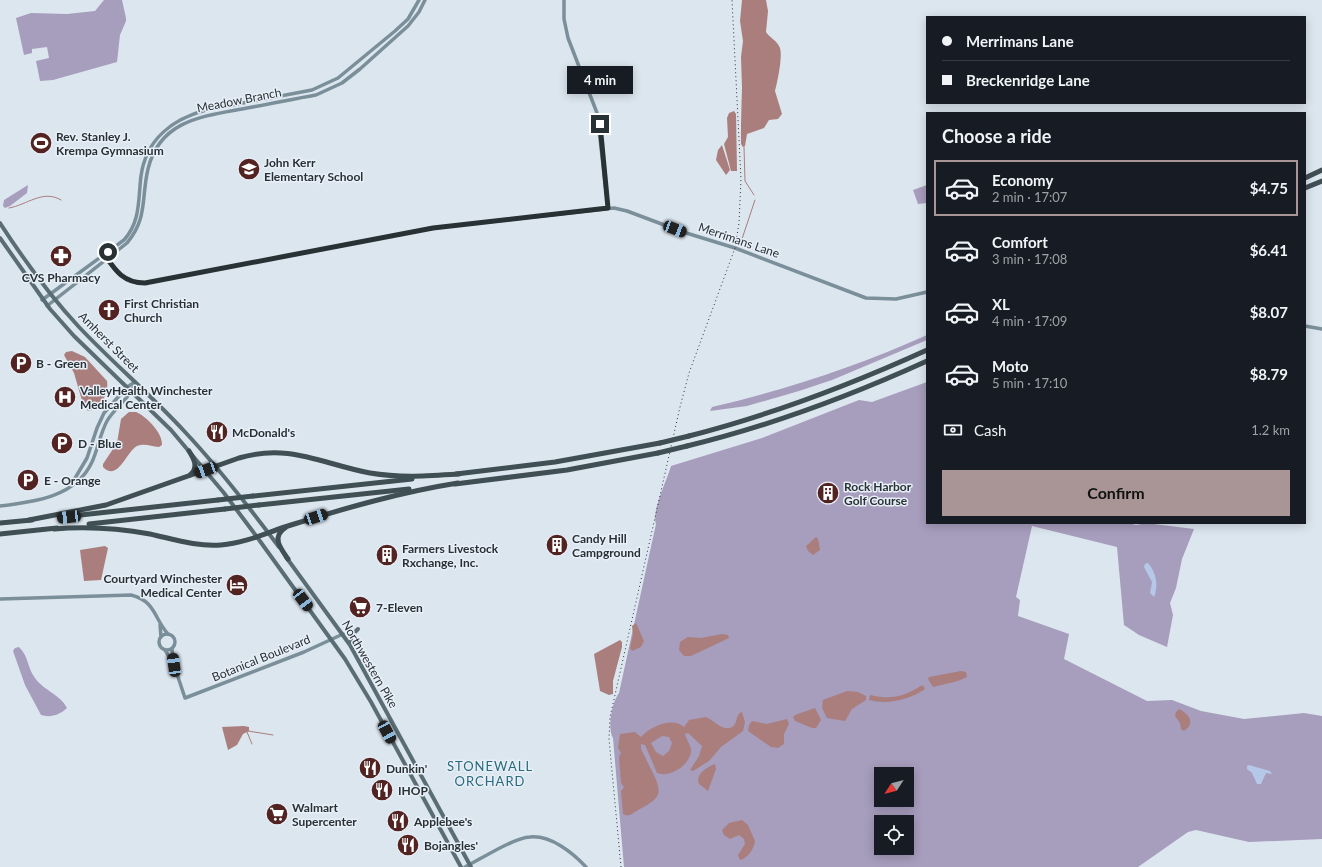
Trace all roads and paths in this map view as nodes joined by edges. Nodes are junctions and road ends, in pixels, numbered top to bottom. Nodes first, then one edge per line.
1 (419, 0) edge
2 (425, 0) edge
3 (564, 0) edge
4 (1322, 170) edge
5 (1306, 178) edge
6 (1322, 180) edge
7 (1306, 188) edge
8 (608, 208) junction
9 (0, 223) edge
10 (0, 238) edge
11 (5, 245) junction
12 (18, 251) junction
13 (10, 254) junction
14 (104, 254) junction
15 (107, 259) junction
16 (28, 265) junction
17 (926, 292) edge
18 (50, 294) junction
19 (55, 299) junction
20 (42, 300) junction
21 (48, 306) junction
22 (1306, 326) edge
23 (1322, 328) edge
24 (926, 350) edge
25 (926, 361) edge
26 (135, 382) junction
27 (127, 387) junction
28 (132, 391) junction
29 (189, 451) junction
30 (216, 466) junction
31 (206, 470) junction
32 (459, 474) junction
33 (188, 476) junction
34 (458, 484) junction
35 (71, 485) junction
36 (0, 506) edge
37 (29, 520) junction
38 (0, 523) edge
39 (289, 525) junction
40 (54, 528) junction
41 (268, 532) junction
42 (0, 534) edge
43 (257, 537) junction
44 (288, 559) junction
45 (0, 598) edge
46 (159, 620) junction
47 (358, 629) dead end
48 (168, 634) junction
49 (343, 634) junction
50 (161, 637) junction
51 (332, 640) junction
52 (351, 648) junction
53 (172, 649) junction
54 (165, 650) junction
55 (174, 665) junction
56 (392, 740) junction
57 (404, 745) junction
58 (471, 866) edge
59 (461, 867) edge
60 (465, 867) edge
61 (586, 867) edge

1 - 14 main road, Meadow Branch
2 - 15 main road, Meadow Branch
3 - 8 main road
4 - 5 highway
6 - 7 highway
8 - 15 main road, Merrimans Lane
8 - 17 main road, Merrimans Lane
9 - 12 main road, Amherst Street
10 - 11 main road, Amherst Street
11 - 12 main road
11 - 13 main road, Amherst Street
12 - 16 main road, Amherst Street
13 - 16 main road
13 - 20 main road, Amherst Street
14 - 15 main road, Merrimans Lane
14 - 18 main road, Meadow Branch
15 - 19 main road, Meadow Branch
16 - 18 main road, Amherst Street
18 - 19 main road, Amherst Street
18 - 20 main road, Meadow Branch
19 - 21 main road, Meadow Branch
19 - 26 main road, Amherst Street
20 - 21 main road, Amherst Street
21 - 27 main road, Amherst Street
22 - 23 main road
24 - 32 highway, bridge
25 - 34 highway, bridge
26 - 27 main road
26 - 28 main road
26 - 30 main road, Amherst Street
27 - 28 main road, Amherst Street
27 - 35 main road
28 - 29 main road, Amherst Street
28 - 35 main road
29 - 31 main road, Amherst Street
29 - 33 highway
30 - 31 highway
30 - 32 highway
30 - 41 main road, Northwestern Pike
31 - 33 highway
31 - 43 main road, Northwestern Pike
32 - 37 highway, bridge
33 - 37 highway
34 - 39 highway
34 - 40 highway, bridge
35 - 36 main road
37 - 38 highway
39 - 41 highway
39 - 44 highway
40 - 42 highway
40 - 43 highway
41 - 43 highway
41 - 44 main road, Northwestern Pike
43 - 51 main road, Northwestern Pike
44 - 49 main road, Northwestern Pike
45 - 46 main road
46 - 48 main road
46 - 50 main road
47 - 52 main road
48 - 50 main road
48 - 53 main road
49 - 51 main road, Botanical Boulevard
49 - 52 main road, Northwestern Pike
50 - 54 main road
51 - 55 main road, Botanical Boulevard
51 - 56 main road, Northwestern Pike
52 - 57 main road, Northwestern Pike
53 - 54 main road
53 - 55 main road
54 - 55 main road
56 - 57 main road
56 - 59 main road, Northwestern Pike
57 - 58 main road, Northwestern Pike
58 - 60 main road
58 - 61 main road

